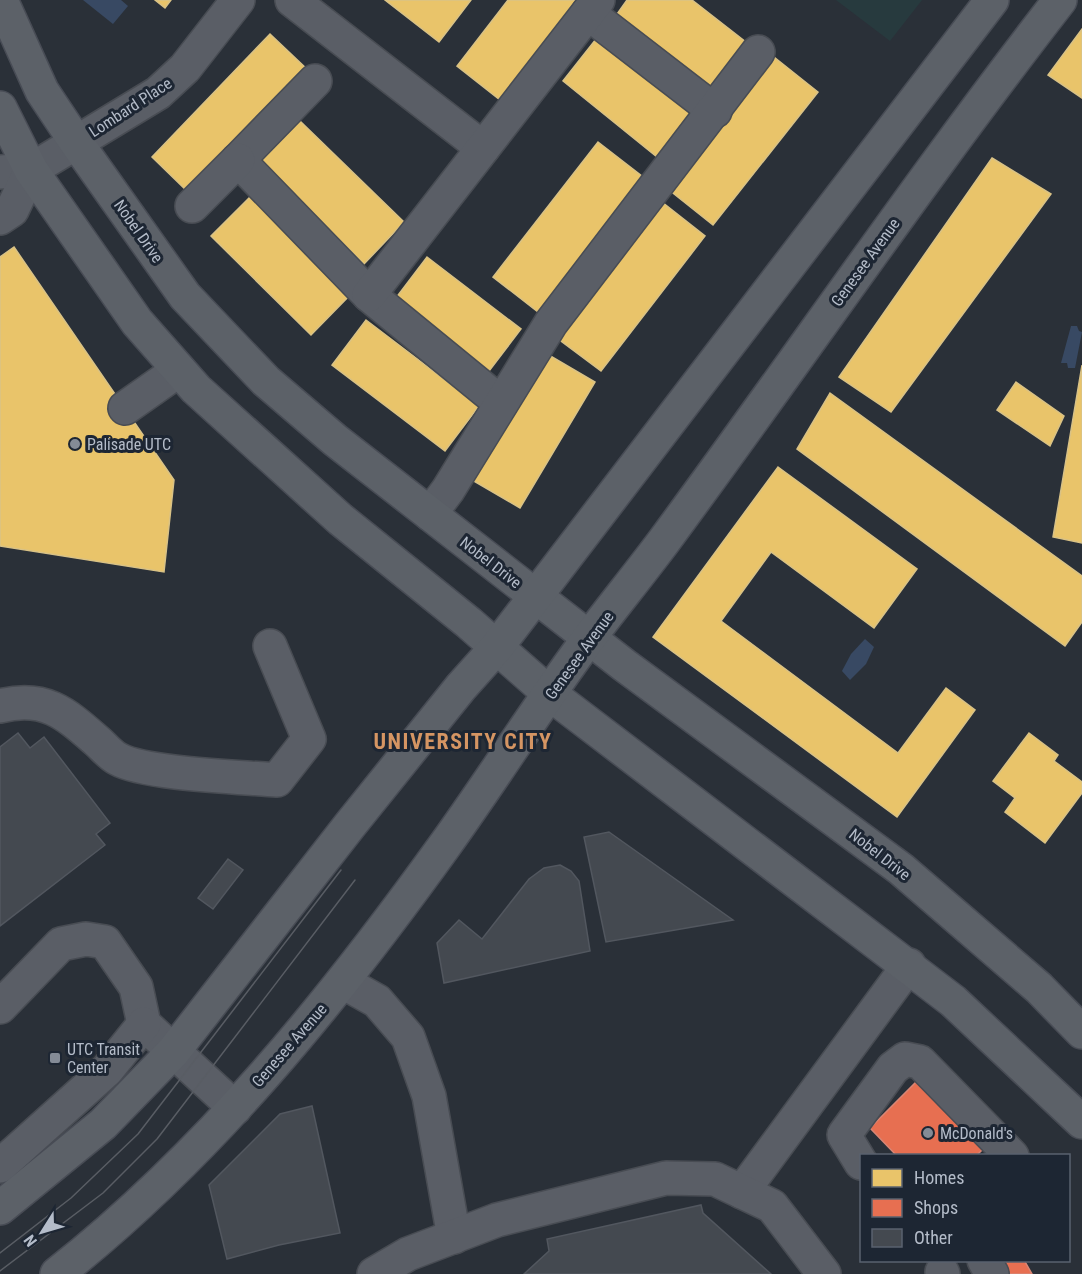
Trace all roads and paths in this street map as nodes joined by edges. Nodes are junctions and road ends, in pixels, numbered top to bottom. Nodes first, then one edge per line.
1 (1, 0) edge
2 (238, 0) edge
3 (291, 0) edge
4 (992, 0) edge
5 (1060, 0) edge
6 (593, 7) edge
7 (758, 52) dead end
8 (315, 81) dead end
9 (0, 108) edge
10 (715, 111) junction
11 (76, 142) junction
12 (483, 148) junction
13 (238, 160) junction
14 (15, 171) edge
15 (192, 206) dead end
16 (0, 218) edge
17 (369, 295) junction
18 (179, 370) junction
19 (501, 403) junction
20 (125, 408) dead end
21 (430, 514) junction
22 (536, 596) junction
23 (589, 638) junction
24 (270, 646) dead end
25 (496, 648) junction
26 (550, 694) junction
27 (0, 706) edge
28 (909, 965) junction
29 (343, 982) junction
30 (0, 1007) edge
31 (144, 1024) junction
32 (1082, 1032) edge
33 (173, 1052) junction
34 (235, 1108) junction
35 (1082, 1122) edge
36 (1011, 1154) edge
37 (860, 1161) edge
38 (0, 1166) edge
39 (742, 1192) junction
40 (0, 1208) edge
41 (454, 1237) junction
42 (57, 1274) edge
43 (374, 1274) edge
44 (824, 1274) edge

1 - 11 main road, Nobel Drive
2 - 11 street, Lombard Place
3 - 12 street
4 - 22 main road
5 - 23 main road, Genesee Avenue
6 - 10 street
6 - 12 street
7 - 10 street
8 - 13 street
9 - 14 main road
10 - 19 street
11 - 14 street, Lombard Place
11 - 21 main road, Nobel Drive
12 - 17 street
13 - 15 street
13 - 17 street
14 - 16 street
14 - 18 main road
17 - 19 street
18 - 20 street
18 - 25 main road
19 - 21 street
21 - 22 main road, Nobel Drive
22 - 23 main road, Nobel Drive
22 - 25 main road
23 - 26 main road, Genesee Avenue
23 - 32 main road, Nobel Drive
24 - 27 street
25 - 26 main road
25 - 33 main road
26 - 28 main road
26 - 29 main road, Genesee Avenue
28 - 35 main road
28 - 39 street
29 - 34 main road, Genesee Avenue
29 - 41 street
30 - 31 street
31 - 33 street
31 - 38 street
33 - 34 street
33 - 40 main road
34 - 42 main road, Genesee Avenue
36 - 37 street
39 - 41 street
39 - 44 street
41 - 43 street

